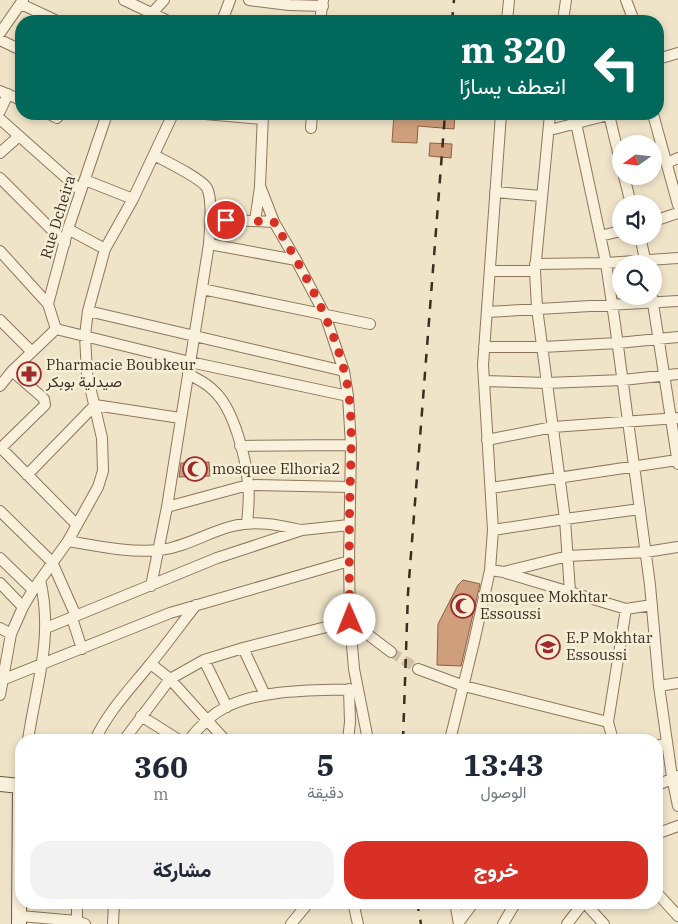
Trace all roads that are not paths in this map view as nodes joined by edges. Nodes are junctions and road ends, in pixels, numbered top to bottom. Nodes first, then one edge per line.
1 (124, 0) edge
2 (164, 0) edge
3 (230, 0) edge
4 (249, 0) edge
5 (509, 0) edge
6 (566, 0) edge
7 (626, 0) edge
8 (22, 2) edge
9 (323, 3) edge
10 (46, 15) edge
11 (144, 15) edge
12 (151, 15) edge
13 (224, 15) edge
14 (508, 15) edge
15 (565, 15) edge
16 (632, 15) edge
17 (0, 33) edge
18 (0, 40) edge
19 (15, 47) edge
20 (678, 53) edge
21 (664, 57) edge
22 (4, 92) edge
23 (0, 111) edge
24 (0, 119) edge
25 (105, 120) edge
26 (170, 120) edge
27 (263, 120) edge
28 (311, 120) edge
29 (500, 120) edge
30 (550, 120) edge
31 (587, 120) edge
32 (611, 120) edge
33 (656, 120) edge
34 (576, 123) junction
35 (310, 128) dead end
36 (550, 130) junction
37 (615, 135) edge
38 (18, 136) junction
39 (0, 153) edge
40 (154, 155) junction
41 (678, 158) edge
42 (667, 163) junction
43 (0, 178) edge
44 (85, 180) junction
45 (260, 186) junction
46 (80, 191) junction
47 (494, 192) junction
48 (542, 196) junction
49 (133, 198) junction
50 (678, 205) edge
51 (678, 213) edge
52 (662, 218) edge
53 (211, 219) junction
54 (255, 221) junction
55 (274, 222) junction
56 (68, 229) junction
57 (612, 233) edge
58 (600, 236) junction
59 (65, 243) junction
60 (209, 244) junction
61 (105, 249) junction
62 (0, 251) edge
63 (678, 258) edge
64 (296, 260) junction
65 (662, 260) edge
66 (606, 263) junction
67 (612, 263) edge
68 (535, 268) junction
69 (490, 271) junction
70 (202, 289) junction
71 (662, 300) edge
72 (678, 301) edge
73 (48, 304) junction
74 (612, 304) joint
75 (612, 305) edge
76 (654, 305) edge
77 (537, 308) junction
78 (88, 311) junction
79 (487, 312) junction
80 (325, 315) junction
81 (0, 320) edge
82 (370, 324) dead end
83 (56, 329) junction
84 (85, 335) junction
85 (194, 336) junction
86 (678, 337) edge
87 (660, 338) junction
88 (618, 343) junction
89 (484, 347) junction
90 (543, 347) junction
91 (32, 352) junction
92 (190, 362) junction
93 (12, 371) junction
94 (344, 371) junction
95 (188, 374) junction
96 (678, 374) edge
97 (664, 375) junction
98 (623, 380) junction
99 (484, 381) junction
100 (547, 383) junction
101 (0, 386) edge
102 (348, 396) junction
103 (95, 405) junction
104 (180, 418) junction
105 (674, 418) edge
106 (628, 422) junction
107 (553, 427) junction
108 (487, 440) junction
109 (351, 445) junction
110 (240, 446) junction
111 (1, 447) edge
112 (678, 460) edge
113 (678, 464) edge
114 (635, 465) junction
115 (27, 475) junction
116 (559, 477) junction
117 (248, 485) junction
118 (350, 487) junction
119 (491, 488) junction
120 (167, 507) junction
121 (640, 509) junction
122 (0, 511) edge
123 (565, 518) junction
124 (247, 523) junction
125 (77, 525) junction
126 (349, 525) junction
127 (302, 530) junction
128 (493, 530) junction
129 (68, 541) junction
130 (678, 547) edge
131 (160, 550) junction
132 (646, 552) junction
133 (568, 556) junction
134 (0, 558) edge
135 (52, 562) junction
136 (349, 562) junction
137 (490, 570) junction
138 (504, 572) junction
139 (40, 580) junction
140 (0, 583) edge
141 (152, 586) junction
142 (33, 590) junction
143 (570, 592) junction
144 (196, 605) junction
145 (652, 605) junction
146 (23, 607) junction
147 (626, 609) junction
148 (74, 617) junction
149 (350, 620) junction
150 (0, 628) edge
151 (46, 628) junction
152 (11, 634) junction
153 (244, 648) junction
154 (82, 649) junction
155 (391, 652) tunnel mouth
156 (204, 660) junction
157 (43, 662) junction
158 (151, 664) junction
159 (418, 669) tunnel mouth
160 (170, 679) junction
161 (1, 680) edge
162 (678, 683) edge
163 (464, 686) junction
164 (659, 686) junction
165 (353, 689) junction
166 (0, 695) edge
167 (265, 695) junction
168 (226, 707) junction
169 (141, 716) junction
170 (206, 720) junction
171 (608, 722) junction
172 (29, 734) edge
173 (98, 734) edge
174 (128, 734) edge
175 (170, 734) edge
176 (193, 734) edge
177 (219, 734) edge
178 (349, 734) edge
179 (366, 734) edge
180 (452, 734) edge
181 (612, 734) edge
182 (667, 743) junction
183 (663, 744) edge
184 (675, 777) edge
185 (663, 783) edge
186 (0, 784) edge
187 (15, 784) edge
188 (678, 806) edge
189 (678, 826) edge
190 (663, 831) edge
191 (663, 900) edge
192 (78, 909) edge
193 (114, 909) edge
194 (303, 909) edge
195 (354, 909) edge
196 (456, 909) edge
197 (469, 909) edge
198 (512, 909) edge
199 (579, 909) edge
200 (590, 909) edge
201 (678, 916) edge
202 (20, 920) edge
203 (80, 923) edge
204 (356, 923) edge
205 (459, 923) edge
206 (113, 924) edge
207 (290, 924) edge
208 (503, 924) edge
209 (568, 924) edge
210 (604, 924) edge

1 - 11 street
2 - 12 street
3 - 13 street
4 - 9 street
5 - 14 street
6 - 15 street
7 - 16 street
8 - 10 street
8 - 17 street
18 - 19 street
20 - 21 street
22 - 23 street
24 - 38 street
25 - 44 street, Rue Dcheira
26 - 40 street
27 - 45 street
28 - 35 street
29 - 47 street
30 - 36 street
31 - 34 street
32 - 37 street
33 - 42 street
34 - 36 street
34 - 58 street
36 - 48 street
38 - 39 street
38 - 46 street
40 - 49 street
40 - 53 street
41 - 42 street
42 - 50 street
43 - 59 street
44 - 46 street, Rue Dcheira
44 - 49 street
45 - 54 street
45 - 55 street
46 - 56 street, Rue Dcheira
47 - 48 street
47 - 69 street
48 - 68 street
49 - 61 street
51 - 52 street
53 - 54 street
53 - 60 street
54 - 55 street
55 - 64 street
56 - 59 street, Rue Dcheira
56 - 61 street
57 - 58 street
58 - 66 street
59 - 73 street, Rue Dcheira
60 - 64 street
60 - 70 street
61 - 78 street
62 - 73 street
63 - 65 street
64 - 80 street
66 - 67 street
66 - 68 street
66 - 74 street
68 - 69 street
68 - 77 street
69 - 79 street
70 - 80 street
70 - 85 street
71 - 72 street
73 - 83 street
74 - 77 street
75 - 88 street
76 - 87 street
77 - 79 street
77 - 90 street
78 - 84 street
78 - 85 street
79 - 89 street
80 - 82 street
80 - 94 street
81 - 91 street
83 - 84 street
83 - 91 street
84 - 92 street
84 - 103 street
85 - 92 street
85 - 94 street
86 - 87 street
87 - 88 street
87 - 97 street
88 - 90 street
88 - 98 street
89 - 90 street
89 - 99 street
90 - 100 street
91 - 93 street
92 - 95 street
92 - 102 street
93 - 101 street
93 - 111 street
94 - 102 street
95 - 104 street
95 - 110 street
96 - 97 street
97 - 98 street
97 - 105 street
98 - 100 street
98 - 106 street
99 - 100 street
99 - 108 street
100 - 107 street
102 - 109 street
103 - 104 street
103 - 115 street
103 - 125 street
104 - 120 street
105 - 106 street
105 - 112 street
106 - 107 street
106 - 114 street
107 - 108 street
107 - 116 street
108 - 119 street
109 - 110 street
109 - 118 street
110 - 117 street
111 - 115 street
112 - 113 street
112 - 114 street
114 - 116 street
114 - 121 street
115 - 125 street
116 - 119 street
116 - 123 street
117 - 118 street
117 - 120 street
117 - 124 street
118 - 126 street
119 - 128 street
120 - 131 street
121 - 123 street
121 - 132 street
122 - 135 street
123 - 128 street
123 - 133 street
124 - 127 street
124 - 131 street
125 - 129 street
126 - 127 street
126 - 136 street
127 - 141 street
128 - 137 street
129 - 131 street
129 - 135 street
130 - 132 street
131 - 141 street
132 - 133 street
132 - 145 street
133 - 138 street
133 - 143 street
134 - 142 street
135 - 139 street
135 - 148 street
136 - 144 street
136 - 149 street
137 - 138 street
137 - 163 street
138 - 143 street
139 - 142 street
139 - 151 street
140 - 146 street
141 - 148 street
142 - 146 street
143 - 147 street
144 - 154 street
144 - 158 street
145 - 147 street
145 - 164 street
146 - 152 street
147 - 171 street
148 - 151 street
148 - 154 street
149 - 153 street
149 - 155 street
149 - 165 street
150 - 152 street
151 - 157 street
152 - 161 street
153 - 156 street
153 - 167 street
154 - 157 street
156 - 160 street
156 - 168 street
157 - 161 street
157 - 172 street
158 - 160 street
158 - 173 street
159 - 163 street
160 - 169 street
160 - 170 street
161 - 166 street
162 - 164 street
163 - 171 street
163 - 180 street
164 - 182 street
165 - 167 street
165 - 178 street
165 - 179 street
167 - 168 street
168 - 170 street
169 - 174 street
169 - 175 street
170 - 176 street
170 - 177 street
171 - 181 street
182 - 183 street
182 - 184 street
184 - 185 street
184 - 188 street
186 - 187 street
189 - 190 street
191 - 201 street
192 - 203 street
193 - 206 street
194 - 207 street
195 - 204 street
196 - 205 street
197 - 205 street
198 - 208 street
199 - 209 street
200 - 210 street
202 - 203 street

